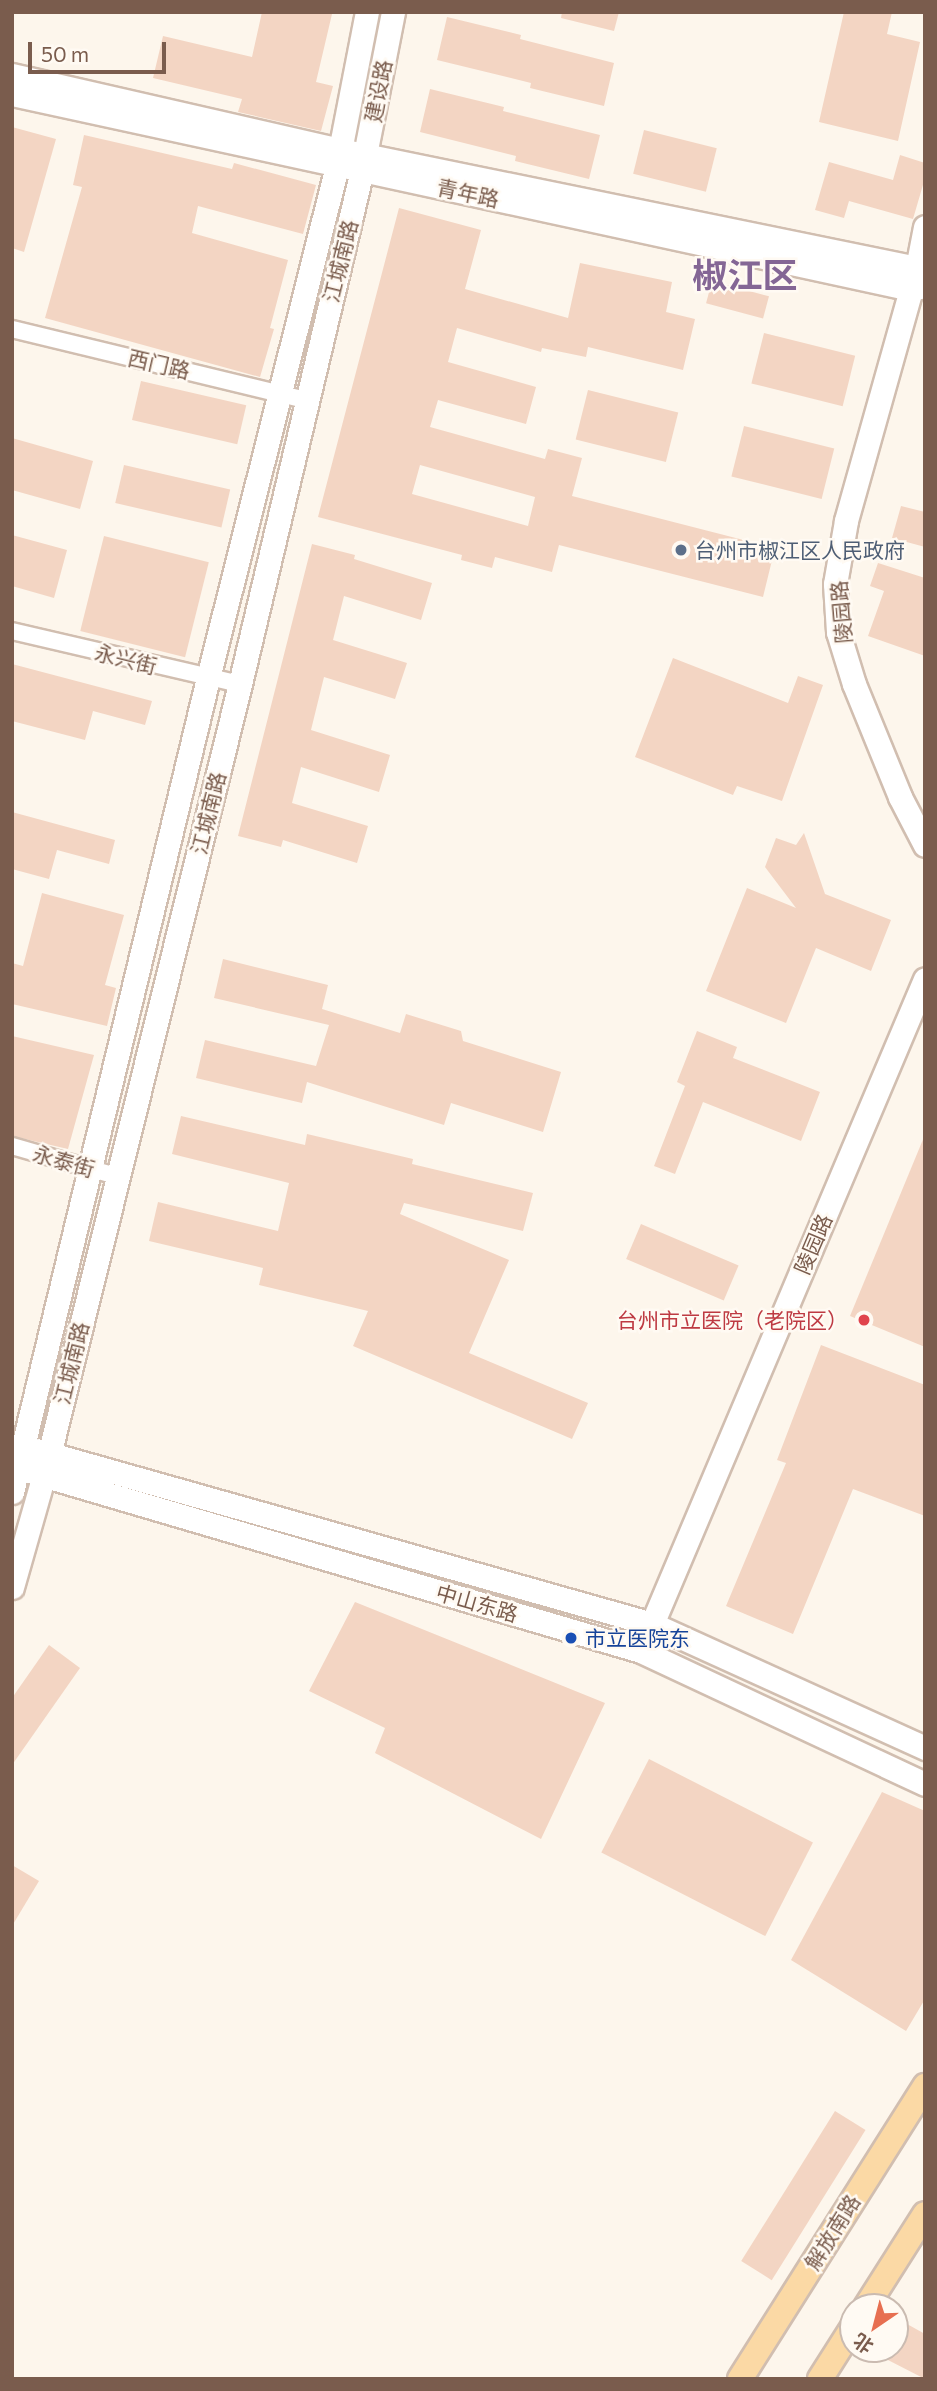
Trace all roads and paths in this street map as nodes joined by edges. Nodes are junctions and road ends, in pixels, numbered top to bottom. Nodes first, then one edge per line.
1 (368, 12) edge
2 (393, 12) edge
3 (12, 75) edge
4 (12, 94) edge
5 (339, 158) junction
6 (364, 162) junction
7 (925, 228) edge
8 (919, 280) edge
9 (12, 329) edge
10 (281, 392) junction
11 (306, 400) junction
12 (12, 631) edge
13 (208, 678) junction
14 (240, 684) junction
15 (925, 845) edge
16 (923, 990) edge
17 (12, 1146) edge
18 (90, 1170) junction
19 (116, 1176) junction
20 (17, 1456) edge
21 (46, 1464) junction
22 (12, 1492) edge
23 (12, 1587) edge
24 (652, 1624) junction
25 (925, 1748) edge
26 (925, 1784) edge
27 (925, 2086) edge
28 (925, 2214) edge
29 (875, 2293) edge
30 (839, 2349) edge
31 (740, 2379) edge
32 (820, 2379) edge

1 - 5 main road, 建设路
2 - 6 main road, 建设路
3 - 5 main road
4 - 5 main road, 青年路
5 - 6 main road, 青年路
5 - 10 main road, 江城南路
6 - 8 main road, 青年路
6 - 11 main road, 江城南路
7 - 8 main road, 陵园路
8 - 15 main road, 陵园路
9 - 10 street, 西门路
10 - 11 street, 西门路
10 - 13 main road, 江城南路
11 - 14 main road, 江城南路
12 - 13 street, 永兴街
13 - 14 street, 永兴街
13 - 18 main road, 江城南路
14 - 19 main road, 江城南路
16 - 24 main road, 陵园路
17 - 18 street, 永泰街
18 - 19 street, 永泰街
18 - 20 main road, 江城南路
19 - 21 main road, 江城南路
20 - 21 main road, 中山东路
20 - 22 main road, 江城南路
21 - 23 main road, 江城南路
21 - 24 main road, 中山东路
21 - 26 main road, 中山东路
24 - 25 main road, 中山东路
27 - 31 main road, 解放南路
28 - 29 main road
30 - 32 main road

